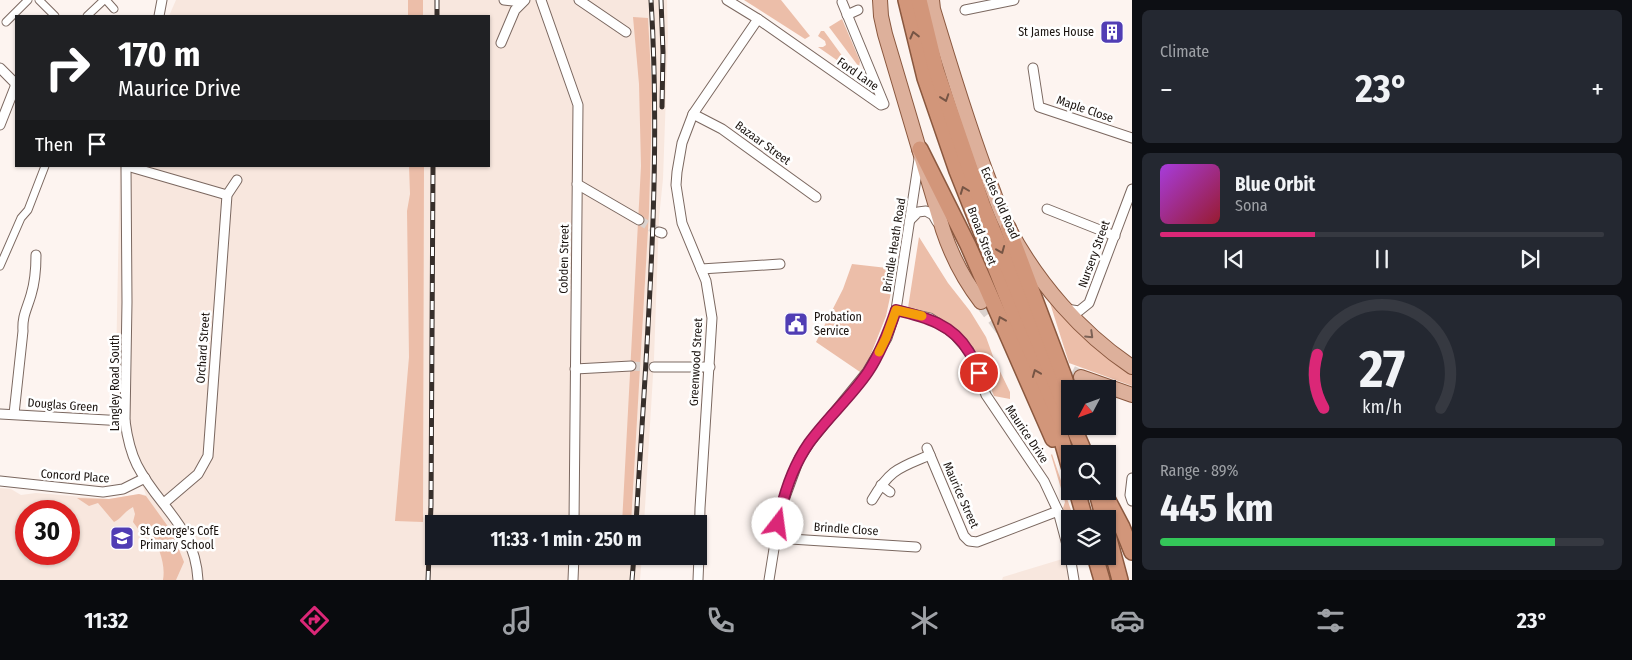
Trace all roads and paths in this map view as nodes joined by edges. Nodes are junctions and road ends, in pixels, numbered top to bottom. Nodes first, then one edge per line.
1 (28, 0) edge
2 (39, 0) edge
3 (105, 0) edge
4 (162, 0) edge
5 (504, 0) edge
6 (541, 0) edge
7 (579, 0) edge
8 (727, 0) edge
9 (880, 0) edge
10 (906, 0) edge
11 (919, 0) edge
12 (932, 0) edge
13 (1014, 0) edge
14 (524, 1) edge
15 (842, 2) dead end
16 (114, 9) dead end
17 (858, 10) dead end
18 (965, 10) dead end
19 (54, 15) edge
20 (88, 15) edge
21 (159, 15) edge
22 (847, 15) junction
23 (758, 19) junction
24 (6, 22) dead end
25 (626, 32) dead end
26 (500, 42) dead end
27 (0, 68) edge
28 (1033, 68) dead end
29 (15, 81) edge
30 (15, 87) edge
31 (693, 114) junction
32 (0, 125) edge
33 (1132, 138) edge
34 (920, 149) junction
35 (45, 167) edge
36 (126, 167) edge
37 (129, 167) edge
38 (237, 180) dead end
39 (577, 184) junction
40 (1132, 188) edge
41 (227, 195) junction
42 (816, 197) dead end
43 (1047, 209) dead end
44 (639, 220) tunnel mouth
45 (910, 220) junction
46 (1008, 228) junction
47 (943, 230) junction
48 (1114, 236) junction
49 (36, 255) dead end
50 (780, 264) dead end
51 (0, 266) edge
52 (701, 269) junction
53 (981, 302) tunnel mouth
54 (1066, 309) junction
55 (896, 310) junction
56 (631, 366) tunnel mouth
57 (654, 366) tunnel mouth
58 (710, 367) junction
59 (1132, 367) edge
60 (575, 368) junction
61 (1082, 377) tunnel mouth
62 (1065, 380) edge
63 (1132, 395) edge
64 (1061, 396) edge
65 (0, 414) edge
66 (14, 414) junction
67 (125, 421) junction
68 (1063, 445) edge
69 (1061, 457) edge
70 (145, 478) junction
71 (1132, 478) edge
72 (0, 481) edge
73 (881, 485) junction
74 (890, 492) dead end
75 (872, 500) dead end
76 (1108, 500) edge
77 (1132, 501) edge
78 (164, 503) junction
79 (1058, 511) junction
80 (574, 515) edge
81 (700, 515) edge
82 (1061, 522) edge
83 (775, 538) junction
84 (916, 547) dead end
85 (1132, 552) edge
86 (574, 565) edge
87 (699, 565) edge
88 (1072, 565) edge
89 (1098, 565) edge
90 (1116, 565) edge
91 (198, 580) edge
92 (573, 580) edge
93 (698, 580) edge
94 (769, 580) edge
95 (1074, 580) edge
96 (1102, 580) edge
97 (1120, 580) edge

1 - 24 street
2 - 19 street
3 - 16 street
3 - 20 street
4 - 21 street
5 - 14 street
6 - 39 street, Cobden Street
7 - 25 street
8 - 23 street, Ford Lane
9 - 34 main road
68 -> 10 highway, Broad Street
11 -> 64 highway, Broad Street
12 - 46 main road, Eccles Old Road
13 - 18 street
14 - 26 street
15 - 22 street, Ford Lane
17 - 22 street
22 - 23 street, Ford Lane
23 - 31 street, Greenwood Street
27 - 29 street
28 - 33 street, Maple Close
30 - 32 street
31 - 42 street, Bazaar Street
31 - 52 street, Greenwood Street
34 - 45 street, Brindle Heath Road
34 - 47 main road
69 -> 34 highway
35 - 51 street
36 - 67 street, Langley Road South
37 - 41 street
38 - 41 street, Orchard Street
39 - 44 street
39 - 60 street, Cobden Street
40 - 48 street, Nursery Street
41 - 78 street, Orchard Street
43 - 48 street
45 - 47 street
45 - 55 street, Brindle Heath Road
46 - 54 main road, Eccles Old Road
46 - 62 highway
47 - 53 main road
48 - 54 street, Nursery Street
49 - 66 street
50 - 52 street
52 - 58 street, Greenwood Street
54 -> 59 main road, Eccles Old Road
55 - 79 street, Maurice Drive
55 - 83 street, Brindle Heath Road
56 - 60 street
57 - 58 street
58 - 81 street, Greenwood Street
60 - 80 street, Cobden Street
61 - 63 main road
65 - 66 street, Douglas Green
66 - 67 street, Douglas Green
67 - 70 street, Langley Road South
70 - 72 street, Concord Place
70 - 78 street, Langley Road South
71 - 77 street
73 - 74 street
73 - 75 street, Maurice Street
73 - 79 street, Maurice Street
76 - 85 highway
78 - 91 street, Langley Road South
79 - 82 street, Maurice Drive
83 - 84 street, Brindle Close
83 - 94 street, Brindle Heath Road
86 - 92 street
87 - 93 street, Greenwood Street
88 - 95 street, Maurice Drive
89 - 96 highway
90 - 97 highway

